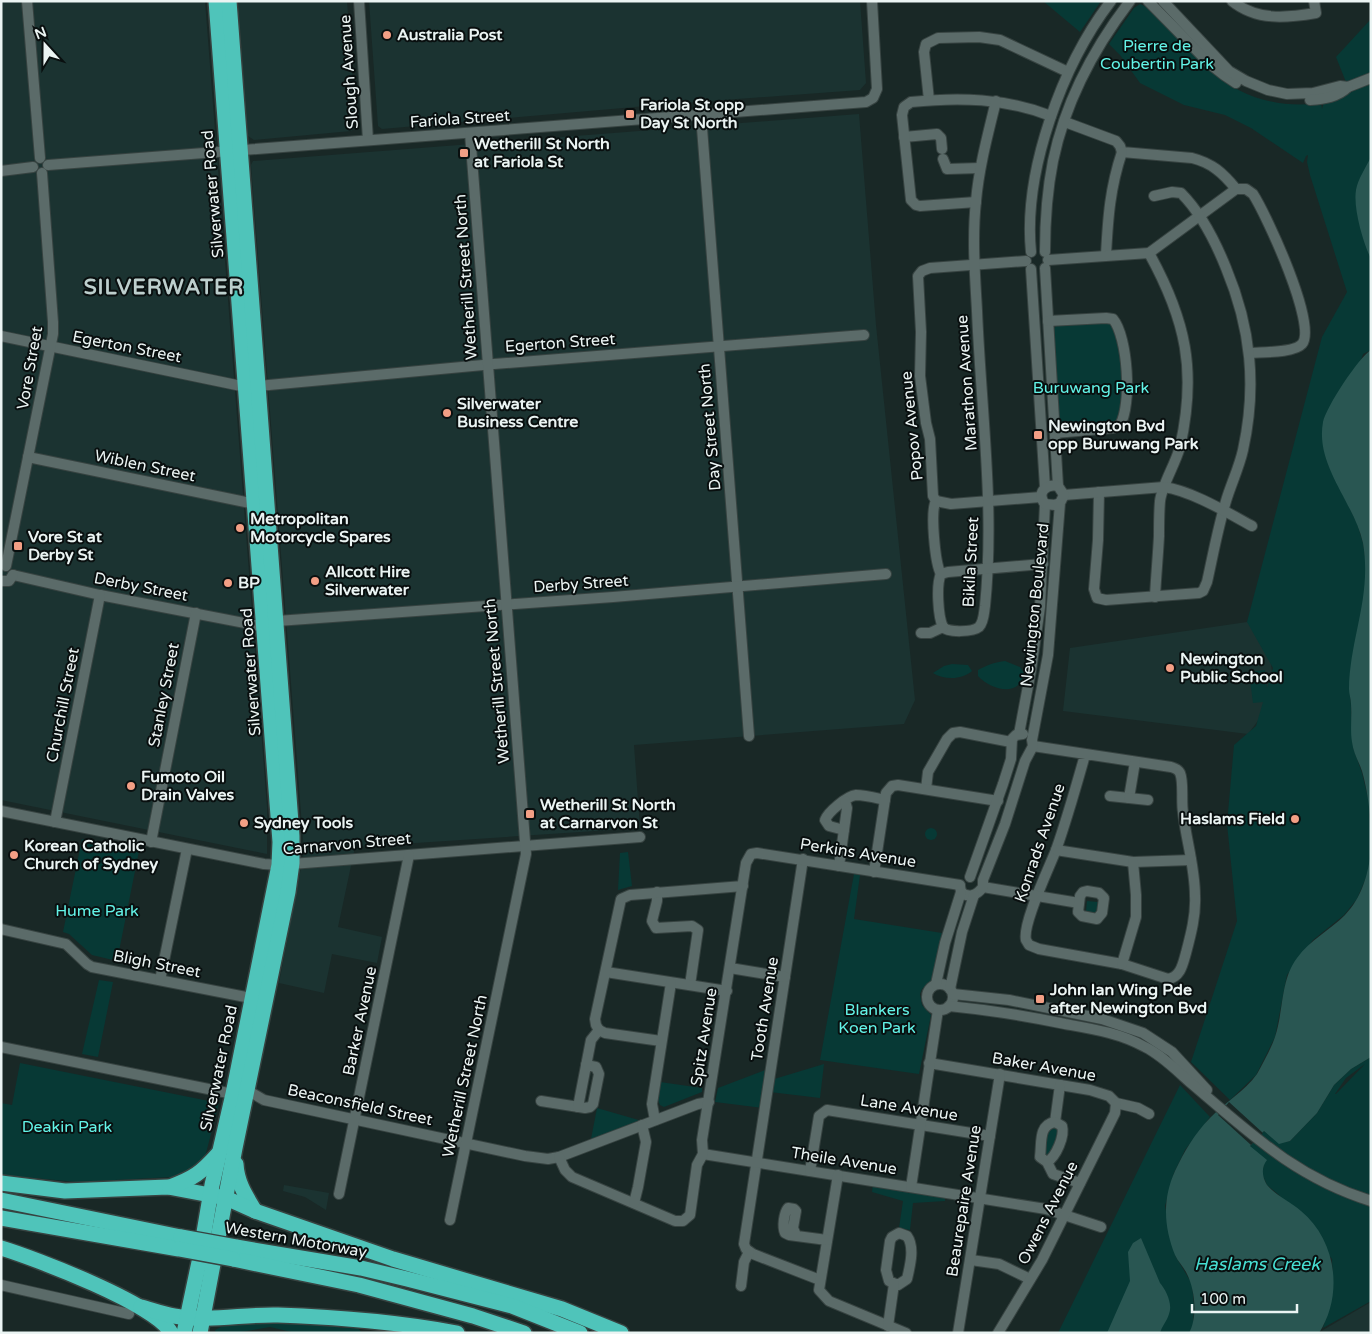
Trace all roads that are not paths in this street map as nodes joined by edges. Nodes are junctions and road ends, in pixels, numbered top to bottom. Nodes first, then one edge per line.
1 (27, 1) edge
2 (216, 1) edge
3 (229, 1) edge
4 (359, 1) edge
5 (872, 1) edge
6 (1111, 1) edge
7 (1130, 1) edge
8 (1148, 1) edge
9 (1163, 1) edge
10 (1232, 1) edge
11 (1314, 1) edge
12 (1068, 72) junction
13 (1371, 78) edge
14 (1348, 87) junction
15 (929, 100) junction
16 (996, 101) junction
17 (701, 115) junction
18 (1051, 116) junction
19 (1065, 122) junction
20 (470, 133) junction
21 (904, 137) junction
22 (368, 140) junction
23 (234, 152) junction
24 (1122, 152) junction
25 (41, 166) junction
26 (980, 168) junction
27 (1, 171) edge
28 (1236, 189) junction
29 (1154, 196) dead end
30 (976, 202) junction
31 (1199, 218) junction
32 (1149, 253) junction
33 (1106, 255) junction
34 (1046, 260) junction
35 (1029, 261) junction
36 (974, 265) junction
37 (1048, 321) junction
38 (864, 335) dead end
39 (1, 336) edge
40 (718, 346) junction
41 (50, 347) junction
42 (1250, 354) junction
43 (487, 364) junction
44 (252, 386) junction
45 (1056, 433) junction
46 (28, 457) junction
47 (1164, 487) junction
48 (1099, 492) junction
49 (1061, 495) junction
50 (1044, 496) junction
51 (936, 500) junction
52 (989, 500) junction
53 (255, 504) junction
54 (1224, 510) junction
55 (1252, 526) dead end
56 (1043, 564) junction
57 (7, 569) edge
58 (988, 569) junction
59 (886, 574) dead end
60 (941, 575) junction
61 (2, 584) edge
62 (738, 587) junction
63 (100, 595) junction
64 (1155, 597) junction
65 (506, 605) junction
66 (196, 613) junction
67 (271, 624) junction
68 (943, 627) junction
69 (921, 633) dead end
70 (1019, 734) junction
71 (749, 736) dead end
72 (1012, 745) junction
73 (1031, 746) junction
74 (1085, 755) junction
75 (1135, 762) junction
76 (926, 789) junction
77 (1110, 796) dead end
78 (1129, 798) junction
79 (885, 800) junction
80 (1148, 800) dead end
81 (845, 801) junction
82 (998, 801) junction
83 (1, 811) edge
84 (56, 822) junction
85 (844, 830) junction
86 (640, 837) dead end
87 (151, 842) junction
88 (525, 846) junction
89 (187, 849) junction
90 (1056, 850) junction
91 (409, 854) junction
92 (751, 854) joint
93 (803, 860) junction
94 (1192, 860) junction
95 (1133, 862) junction
96 (286, 864) junction
97 (839, 866) junction
98 (874, 872) junction
99 (970, 877) junction
100 (983, 884) junction
101 (743, 886) junction
102 (961, 889) junction
103 (657, 892) junction
104 (974, 895) junction
105 (1037, 897) junction
106 (1078, 903) dead end
107 (1, 929) edge
108 (1122, 964) junction
109 (730, 968) junction
110 (606, 972) junction
111 (785, 977) junction
112 (160, 980) junction
113 (671, 983) junction
114 (936, 984) junction
115 (690, 985) junction
116 (727, 991) junction
117 (951, 991) junction
118 (251, 998) junction
119 (950, 1006) junction
120 (938, 1010) junction
121 (599, 1030) junction
122 (661, 1041) junction
123 (1, 1047) edge
124 (929, 1063) junction
125 (586, 1065) junction
126 (1000, 1074) junction
127 (1060, 1085) junction
128 (248, 1087) junction
129 (581, 1091) junction
130 (595, 1093) junction
131 (232, 1094) junction
132 (541, 1101) dead end
133 (709, 1102) junction
134 (1116, 1103) junction
135 (578, 1107) junction
136 (1222, 1108) junction
137 (1149, 1114) dead end
138 (355, 1120) junction
139 (655, 1120) junction
140 (1055, 1122) junction
141 (920, 1124) junction
142 (642, 1125) junction
143 (990, 1136) junction
144 (466, 1143) junction
145 (235, 1148) junction
146 (219, 1153) junction
147 (703, 1154) junction
148 (559, 1157) junction
149 (756, 1162) junction
150 (1047, 1162) junction
151 (810, 1171) junction
152 (838, 1175) junction
153 (1, 1183) edge
154 (1080, 1183) junction
155 (168, 1187) junction
156 (911, 1187) junction
157 (210, 1194) junction
158 (339, 1194) dead end
159 (226, 1198) junction
160 (980, 1198) junction
161 (1, 1200) edge
162 (1371, 1201) edge
163 (634, 1203) junction
164 (255, 1211) junction
165 (1065, 1215) junction
166 (1, 1218) edge
167 (450, 1220) dead end
168 (1102, 1227) dead end
169 (796, 1235) dead end
170 (827, 1240) junction
171 (180, 1243) junction
172 (1, 1248) edge
173 (749, 1252) junction
174 (234, 1253) junction
175 (971, 1260) junction
176 (1030, 1279) junction
177 (820, 1280) junction
178 (894, 1284) junction
179 (1, 1285) edge
180 (741, 1286) dead end
181 (135, 1310) junction
182 (187, 1317) junction
183 (202, 1318) junction
184 (342, 1318) junction
185 (888, 1326) junction
186 (171, 1333) edge
187 (184, 1333) edge
188 (200, 1333) edge
189 (209, 1333) edge
190 (457, 1333) edge
191 (524, 1333) edge
192 (580, 1333) edge
193 (621, 1333) edge
194 (906, 1333) edge
195 (958, 1333) edge
196 (998, 1333) edge

1 - 25 street, Vore Street
2 - 23 highway, Silverwater Road
3 - 23 highway, Silverwater Road
4 - 22 street, Slough Avenue
5 - 17 street, Fariola Street
6 - 12 street, Newington Boulevard
7 - 19 street, Newington Boulevard
8 - 14 street
9 - 14 street
10 - 11 street
12 - 15 street
12 - 18 street, Newington Boulevard
13 - 14 street
15 - 16 street
15 - 21 street
16 - 18 street
16 - 26 street, Marathon Avenue
17 - 20 street, Fariola Street
17 - 40 street, Day Street North
18 - 35 street, Newington Boulevard
19 - 24 street
19 - 34 street, Newington Boulevard
20 - 22 street, Fariola Street
20 - 43 street, Wetherill Street North
21 - 26 street
21 - 30 street
22 - 23 street, Fariola Street
23 - 25 street, Fariola Street
23 - 44 highway, Silverwater Road
24 - 28 street
24 - 33 street
25 - 27 street, Fariola Street
25 - 41 street, Vore Street
26 - 30 street, Marathon Avenue
28 - 31 street
28 - 42 street
29 - 31 street
30 - 36 street, Marathon Avenue
31 - 32 street
31 - 42 street
32 - 33 street
32 - 47 street
33 - 34 street
34 - 35 street
34 - 35 street
34 - 37 street, Newington Boulevard
35 - 36 street
35 - 50 street, Newington Boulevard
36 - 51 street, Popov Avenue
36 - 52 street, Marathon Avenue
37 - 45 street, Newington Boulevard
37 - 45 street
38 - 40 street, Egerton Street
39 - 41 street, Egerton Street
40 - 43 street, Egerton Street
40 - 62 street, Day Street North
41 - 44 street, Egerton Street
41 - 46 street, Vore Street
42 - 54 street
43 - 44 street, Egerton Street
43 - 65 street, Wetherill Street North
44 - 53 highway, Silverwater Road
44 - 67 highway, Silverwater Road
45 - 49 street, Newington Boulevard
46 - 53 street, Wiblen Street
46 - 57 street, Vore Street
47 - 48 street
47 - 54 street
47 - 64 street
48 - 49 street
48 - 64 street
49 - 50 street
49 - 50 street
49 - 73 street, Newington Boulevard
50 - 52 street
50 - 56 street, Newington Boulevard
51 - 52 street
51 - 60 street, Popov Avenue
52 - 58 street, Bikila Street
53 - 67 highway, Silverwater Road
54 - 55 street
54 - 64 street
56 - 58 street
56 - 70 street, Newington Boulevard
57 - 61 street
57 - 63 street, Derby Street
58 - 60 street
58 - 68 street, Bikila Street
59 - 62 street, Derby Street
60 - 68 street, Popov Avenue
62 - 65 street, Derby Street
62 - 71 street, Day Street North
63 - 66 street, Derby Street
63 - 84 street, Churchill Street
65 - 67 street, Derby Street
65 - 88 street, Wetherill Street North
66 - 67 street, Derby Street
66 - 87 street, Stanley Street
67 - 96 highway, Silverwater Road
68 - 69 street
70 - 72 street
70 - 73 street
72 - 73 street
72 - 76 street
72 - 82 street
73 - 74 street
73 - 100 street, Newington Boulevard
74 - 75 street
74 - 90 street, Konrads Avenue
75 - 78 street
75 - 94 street
76 - 79 street
76 - 82 street
77 - 78 street
78 - 80 street
79 - 81 street
79 - 98 street
81 - 85 street
81 - 85 street
82 - 99 street
83 - 84 street, Carnarvon Street
84 - 87 street, Carnarvon Street
85 - 97 street
86 - 88 street, Carnarvon Street
87 - 89 street, Carnarvon Street
88 - 91 street, Carnarvon Street
88 - 144 street, Wetherill Street North
89 - 96 street, Carnarvon Street
89 - 112 street
90 - 95 street
90 - 105 street, Konrads Avenue
91 - 96 street, Carnarvon Street
91 - 138 street, Barker Avenue
92 - 93 street, Perkins Avenue
92 - 101 street, Spitz Avenue
93 - 97 street, Perkins Avenue
93 - 111 street, Tooth Avenue
94 - 95 street
94 - 108 street
95 - 108 street
96 - 118 highway, Silverwater Road
96 - 128 highway, Silverwater Road
97 - 98 street, Perkins Avenue
98 - 102 street, Perkins Avenue
99 - 100 street
99 - 102 street
100 - 104 street
100 - 105 street
101 - 103 street
101 - 109 street, Spitz Avenue
102 - 104 street
102 - 114 street
103 - 110 street
103 - 115 street
104 - 117 street
105 - 106 street
105 - 108 street, Konrads Avenue
107 - 112 street, Bligh Street
109 - 111 street
109 - 116 street, Spitz Avenue
110 - 113 street
110 - 121 street
111 - 149 street, Tooth Avenue
112 - 118 street, Bligh Street
113 - 115 street
113 - 122 street
114 - 117 street
114 - 120 street
115 - 116 street
116 - 133 street, Spitz Avenue
117 - 119 street
117 - 136 street
118 - 131 highway, Silverwater Road
119 - 120 street
119 - 136 street
120 - 124 street
121 - 122 street
121 - 125 street
122 - 139 street
123 - 131 street
124 - 126 street, Baker Avenue
124 - 141 street
125 - 129 street
125 - 130 street
126 - 127 street, Baker Avenue
126 - 143 street, Beaurepaire Avenue
127 - 134 street, Baker Avenue
127 - 140 street
128 - 138 street, Beaconsfield Street
128 - 145 highway, Silverwater Road
129 - 130 street
129 - 135 street
130 - 135 street
131 - 146 highway, Silverwater Road
132 - 135 street
133 - 139 street, Beaconsfield Street
133 - 147 street, Spitz Avenue
134 - 137 street, Baker Avenue
134 - 154 street, Owens Avenue
136 - 162 street
138 - 144 street, Beaconsfield Street
138 - 158 street, Barker Avenue
139 - 142 street, Beaconsfield Street
140 - 150 street
140 - 150 street
141 - 143 street, Lane Avenue
141 - 151 street, Lane Avenue
141 - 156 street
142 - 148 street, Beaconsfield Street
142 - 163 street
143 - 160 street, Beaurepaire Avenue
144 - 148 street, Beaconsfield Street
144 - 167 street, Wetherill Street North
145 - 159 highway, Silverwater Road
145 - 164 highway
146 - 155 highway
146 - 157 highway, Silverwater Road
147 - 149 street, Theile Avenue
147 - 163 street, Spitz Avenue
148 - 163 street
149 - 151 street, Theile Avenue
149 - 173 street, Tooth Avenue
150 - 154 street
151 - 152 street, Theile Avenue
152 - 156 street, Theile Avenue
152 - 170 street
153 - 155 highway
154 - 165 street, Owens Avenue
155 - 157 highway
156 - 160 street, Theile Avenue
157 - 159 highway
157 - 182 highway, Silverwater Road
159 - 164 highway
159 - 183 highway, Silverwater Road
160 - 165 street, Theile Avenue
160 - 175 street, Beaurepaire Avenue
161 - 171 highway, Western Motorway
164 - 193 highway
165 - 168 street, Theile Avenue
165 - 176 street, Owens Avenue
166 - 171 highway, Western Motorway
169 - 170 street
170 - 177 street
171 - 174 highway, Western Motorway, bridge
172 - 181 highway
173 - 177 street
173 - 180 street
174 - 191 highway, Western Motorway
174 - 192 highway, Western Motorway
175 - 176 street
175 - 195 street, Beaurepaire Avenue
176 - 196 street, Owens Avenue
177 - 185 street
178 - 178 street
178 - 185 street
179 - 181 street
181 - 182 highway
181 - 186 highway
182 - 183 highway
182 - 187 highway, Silverwater Road
183 - 184 highway
183 - 188 highway, Silverwater Road
184 - 189 highway
184 - 190 highway
185 - 194 street

